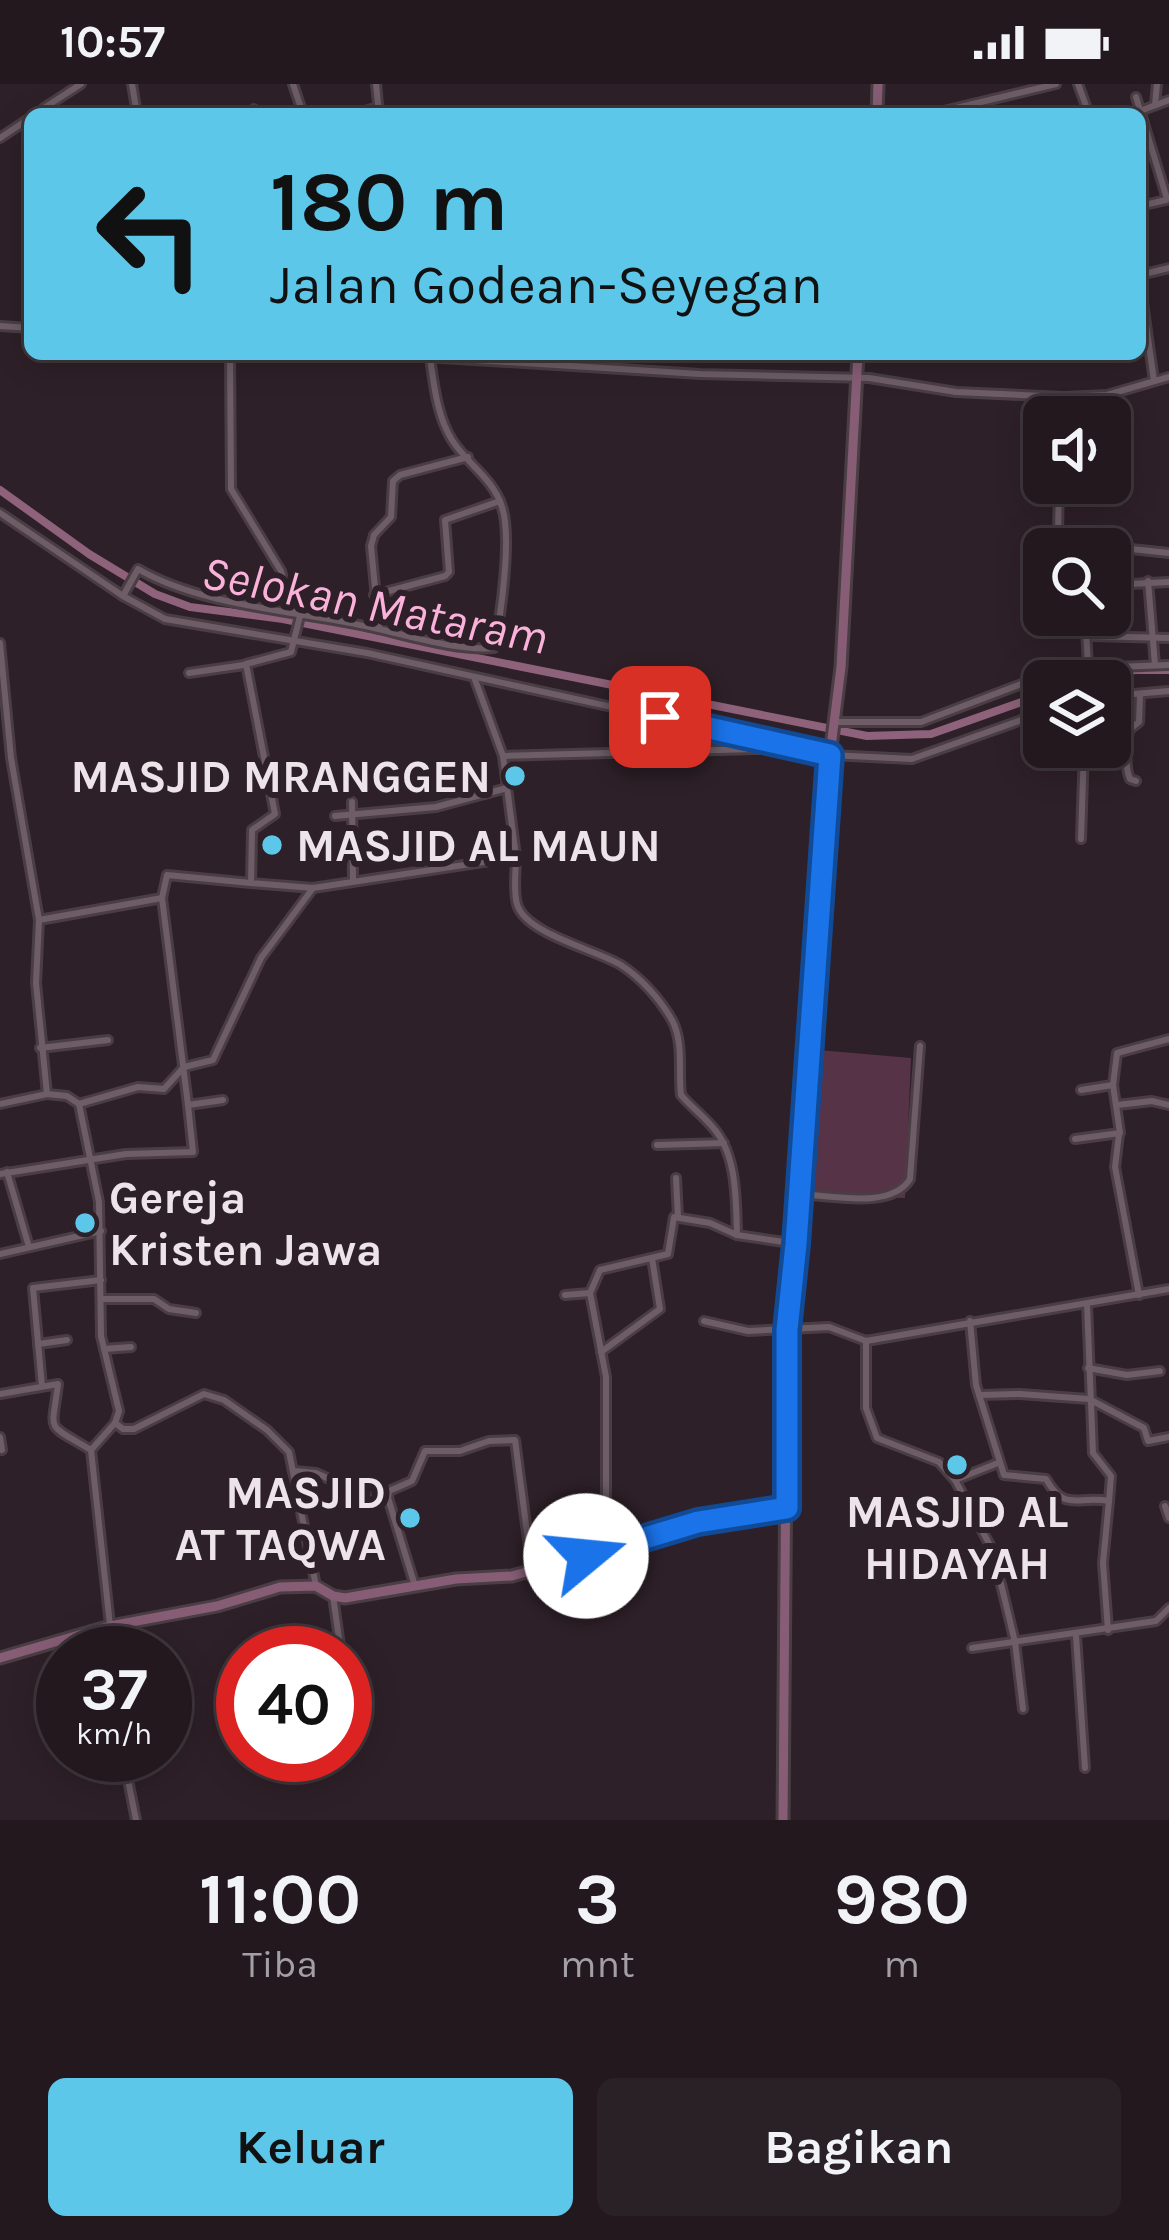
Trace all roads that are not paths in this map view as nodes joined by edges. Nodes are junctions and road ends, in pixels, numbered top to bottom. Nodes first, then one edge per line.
1 (80, 84) edge
2 (1056, 84) edge
3 (1157, 84) edge
4 (1136, 98) dead end
5 (1169, 100) edge
6 (1155, 105) junction
7 (46, 108) edge
8 (956, 108) edge
9 (1136, 108) edge
10 (1146, 109) edge
11 (1146, 139) edge
12 (1169, 166) edge
13 (1158, 170) junction
14 (1168, 200) edge
15 (1146, 322) edge
16 (230, 360) edge
17 (430, 360) edge
18 (469, 360) edge
19 (858, 360) edge
20 (1169, 377) edge
21 (856, 380) junction
22 (1154, 381) junction
23 (1035, 396) edge
24 (1095, 396) edge
25 (467, 457) junction
26 (500, 501) junction
27 (0, 513) edge
28 (1131, 549) edge
29 (1169, 554) edge
30 (1148, 581) junction
31 (1169, 582) edge
32 (1131, 583) edge
33 (374, 595) junction
34 (123, 596) junction
35 (299, 614) junction
36 (379, 628) junction
37 (1088, 636) joint
38 (1152, 637) junction
39 (1169, 638) edge
40 (0, 643) edge
41 (294, 644) junction
42 (1089, 660) edge
43 (246, 664) junction
44 (1155, 665) junction
45 (1169, 665) edge
46 (1131, 667) edge
47 (189, 674) dead end
48 (474, 676) junction
49 (1023, 683) edge
50 (1169, 692) edge
51 (1131, 695) edge
52 (1140, 695) junction
53 (1023, 719) edge
54 (833, 723) junction
55 (1131, 728) edge
56 (800, 748) junction
57 (831, 751) junction
58 (502, 756) junction
59 (0, 757) edge
60 (11, 758) junction
61 (1083, 768) edge
62 (1128, 768) edge
63 (1136, 781) dead end
64 (508, 788) junction
65 (352, 802) dead end
66 (335, 816) dead end
67 (349, 816) junction
68 (1081, 839) dead end
69 (516, 856) junction
70 (353, 880) junction
71 (251, 883) junction
72 (313, 888) junction
73 (162, 898) junction
74 (39, 920) junction
75 (1169, 1039) edge
76 (108, 1040) dead end
77 (920, 1046) dead end
78 (40, 1048) junction
79 (184, 1067) junction
80 (1113, 1085) junction
81 (1081, 1090) dead end
82 (46, 1094) junction
83 (223, 1100) dead end
84 (0, 1104) edge
85 (79, 1105) junction
86 (188, 1105) junction
87 (1117, 1105) junction
88 (1169, 1105) edge
89 (1120, 1132) junction
90 (1075, 1139) dead end
91 (724, 1143) junction
92 (657, 1145) dead end
93 (91, 1162) junction
94 (4, 1173) edge
95 (676, 1178) dead end
96 (800, 1194) junction
97 (678, 1217) junction
98 (101, 1231) junction
99 (737, 1234) junction
100 (796, 1244) junction
101 (29, 1247) junction
102 (0, 1254) edge
103 (652, 1258) junction
104 (101, 1280) junction
105 (1169, 1289) edge
106 (590, 1293) junction
107 (565, 1295) dead end
108 (1138, 1295) junction
109 (102, 1299) junction
110 (1087, 1304) junction
111 (196, 1313) dead end
112 (704, 1321) dead end
113 (970, 1321) junction
114 (787, 1330) junction
115 (67, 1340) dead end
116 (866, 1341) junction
117 (38, 1344) junction
118 (131, 1347) dead end
119 (104, 1349) junction
120 (601, 1352) junction
121 (1088, 1368) junction
122 (1160, 1371) dead end
123 (42, 1386) junction
124 (0, 1394) edge
125 (979, 1395) junction
126 (1089, 1400) junction
127 (115, 1423) junction
128 (0, 1437) edge
129 (1169, 1437) edge
130 (2, 1450) edge
131 (92, 1450) junction
132 (998, 1463) junction
133 (294, 1472) junction
134 (955, 1480) junction
135 (388, 1498) junction
136 (1109, 1501) junction
137 (1165, 1506) dead end
138 (787, 1508) junction
139 (1169, 1518) edge
140 (340, 1534) dead end
141 (309, 1544) junction
142 (606, 1550) junction
143 (532, 1571) junction
144 (316, 1586) junction
145 (415, 1586) junction
146 (333, 1596) junction
147 (1169, 1608) edge
148 (110, 1626) joint
149 (337, 1626) edge
150 (1108, 1630) junction
151 (1076, 1636) junction
152 (1015, 1642) junction
153 (36, 1648) edge
154 (972, 1648) dead end
155 (0, 1658) edge
156 (1023, 1709) dead end
157 (1084, 1768) dead end
158 (128, 1782) edge
159 (136, 1820) edge
160 (783, 1820) edge

1 - 7 street
2 - 8 street
3 - 6 street
4 - 9 street
5 - 6 street
6 - 10 street
11 - 13 street
12 - 13 street
13 - 14 street
15 - 22 street
16 - 35 street
17 - 25 street
18 - 21 street
19 - 21 main road
20 - 22 street
21 - 23 street
21 - 54 main road
22 - 24 street
25 - 26 street
25 - 33 street
26 - 33 street
26 - 36 street
27 - 34 street
28 - 29 street
30 - 31 street
30 - 32 street
30 - 38 street
33 - 36 street
34 - 35 street
34 - 41 street
35 - 36 street
35 - 41 street
37 - 38 street
37 - 42 street
38 - 39 street
38 - 44 street
40 - 60 street
41 - 43 street
41 - 48 street
43 - 47 street
43 - 71 street
44 - 45 street
44 - 46 street
48 - 56 street
48 - 58 street
49 - 54 street
50 - 52 street
51 - 52 street
52 - 55 street
53 - 57 street
54 - 57 main road
56 - 57 street
56 - 58 street
57 - 96 main road
58 - 64 street
59 - 60 street
60 - 74 street
61 - 68 street
62 - 63 street
64 - 67 street
64 - 69 street
65 - 67 street
66 - 67 street
67 - 70 street
69 - 70 street
69 - 91 street
70 - 72 street
71 - 72 street
71 - 73 street
72 - 79 street
73 - 74 street
73 - 79 street
74 - 78 street
75 - 80 street
76 - 78 street
77 - 96 street
78 - 82 street
79 - 85 street
79 - 86 street
80 - 81 street
80 - 87 street
82 - 84 street
82 - 85 street
83 - 86 street
85 - 93 street
86 - 93 street
87 - 88 street
87 - 89 street
89 - 90 street
89 - 108 street
91 - 92 street
91 - 99 street
93 - 94 street
93 - 98 street
94 - 101 street
95 - 97 street
96 - 100 main road
97 - 99 street
97 - 103 street
98 - 101 street
98 - 104 street
99 - 100 street
100 - 114 main road
101 - 102 street
103 - 106 street
103 - 120 street
104 - 109 street
104 - 117 street
105 - 108 street
106 - 107 street
106 - 120 street
108 - 110 street
109 - 111 street
109 - 119 street
110 - 113 street
110 - 121 street
112 - 114 street
113 - 116 street
113 - 125 street
114 - 116 street
114 - 138 main road
115 - 117 street
116 - 134 street
117 - 123 street
118 - 119 street
119 - 127 street
120 - 142 street
121 - 122 street
121 - 126 street
123 - 124 street
123 - 131 street
125 - 126 street
125 - 132 street
126 - 129 street
126 - 136 street
127 - 131 street
127 - 133 street
128 - 130 street
131 - 148 street
132 - 134 street
132 - 136 street
133 - 135 street
133 - 141 street
134 - 152 street
135 - 143 street
135 - 145 street
136 - 150 street
137 - 139 street
138 - 142 main road
138 - 160 main road
140 - 141 street
141 - 144 street
142 - 143 main road
143 - 145 main road
144 - 146 main road
144 - 148 main road
145 - 146 main road
146 - 149 street
147 - 150 street
150 - 151 street
151 - 152 street
151 - 157 street
152 - 154 street
152 - 156 street
153 - 155 main road
158 - 159 street

